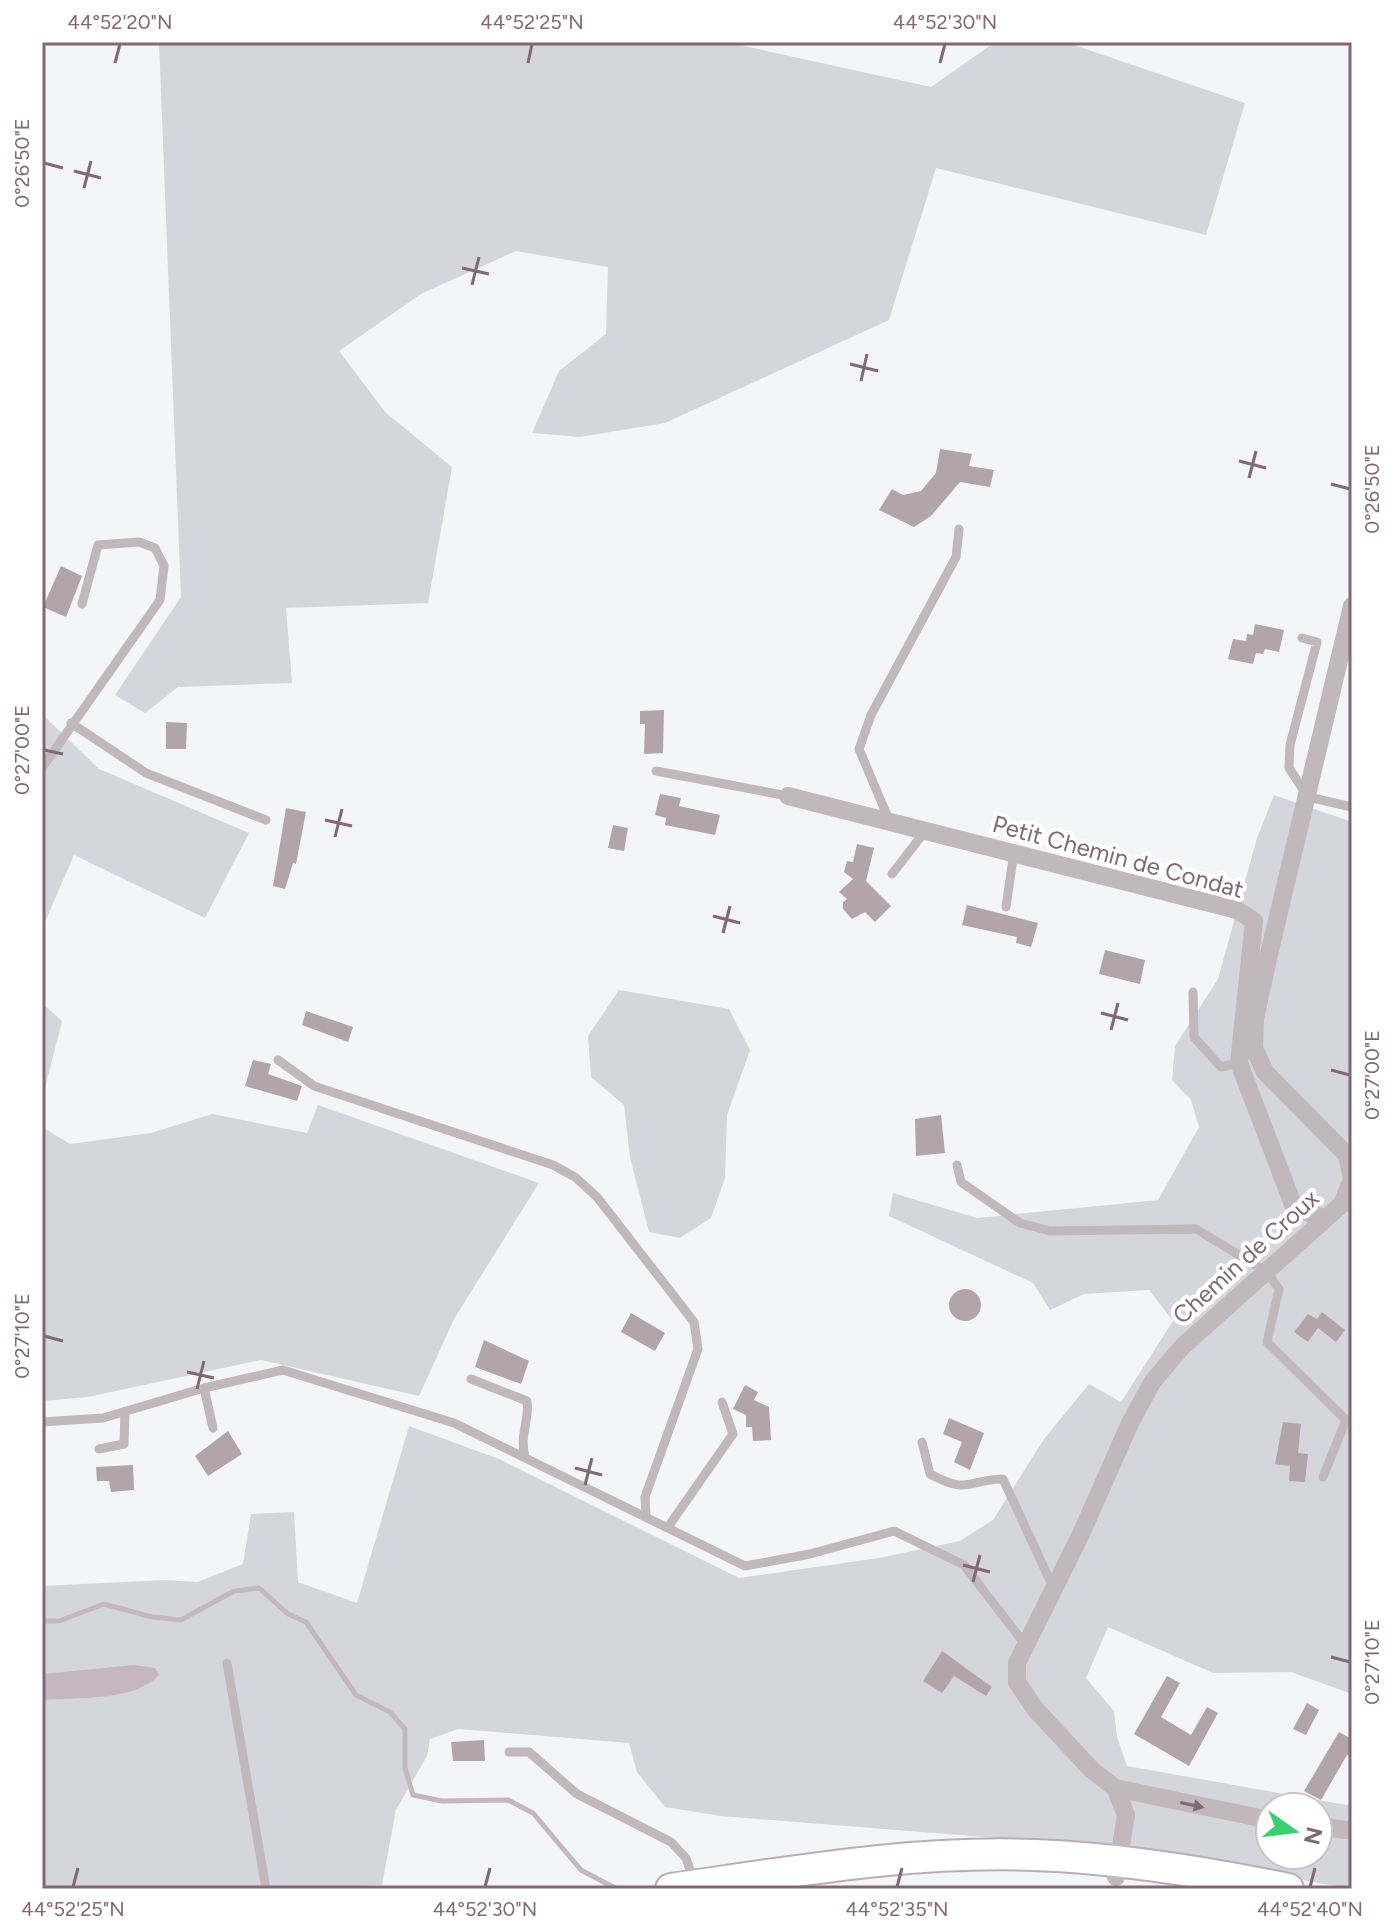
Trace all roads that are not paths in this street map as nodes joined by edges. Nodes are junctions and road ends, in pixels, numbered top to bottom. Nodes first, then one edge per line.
1 (959, 529) dead end
2 (82, 604) dead end
3 (1352, 606) edge
4 (1302, 638) dead end
5 (71, 723) junction
6 (42, 768) edge
7 (656, 771) dead end
8 (788, 796) joint
9 (1308, 797) junction
10 (1352, 807) edge
11 (266, 820) dead end
12 (889, 820) junction
13 (926, 830) junction
14 (1014, 852) junction
15 (892, 874) dead end
16 (1006, 907) dead end
17 (1193, 992) dead end
18 (278, 1060) dead end
19 (1239, 1063) junction
20 (957, 1165) dead end
21 (1347, 1198) edge
22 (1325, 1219) junction
23 (1267, 1272) junction
24 (471, 1379) dead end
25 (204, 1388) junction
26 (722, 1402) dead end
27 (125, 1411) junction
28 (42, 1422) edge
29 (213, 1428) dead end
30 (922, 1442) dead end
31 (99, 1449) dead end
32 (525, 1458) junction
33 (1323, 1477) dead end
34 (646, 1516) junction
35 (668, 1527) junction
36 (1054, 1590) junction
37 (1027, 1647) junction
38 (227, 1663) dead end
39 (509, 1752) dead end
40 (1115, 1788) junction
41 (1254, 1817) edge
42 (1118, 1870) junction
43 (690, 1888) edge
44 (266, 1889) edge
45 (1188, 1889) edge
46 (1288, 1889) edge

1 - 12 lane
2 - 5 lane
3 - 9 street, Chemin de Croux
4 - 9 lane
5 - 6 lane
5 - 11 lane
7 - 8 lane
8 - 12 street, Petit Chemin de Condat
9 - 10 lane
9 - 21 street, Chemin de Croux
12 - 13 street, Petit Chemin de Condat
13 - 14 street, Petit Chemin de Condat
13 - 15 lane
14 - 16 lane
14 - 19 street, Petit Chemin de Condat
17 - 19 lane
18 - 34 lane
19 - 22 street, Petit Chemin de Condat
20 - 23 lane
21 - 22 street, Chemin de Croux
22 - 23 street, Chemin de Croux
23 - 33 lane
23 - 36 street, Chemin de Croux
24 - 32 lane
25 - 27 lane
25 - 29 lane
25 - 32 lane
26 - 35 lane
27 - 28 lane
27 - 31 lane
30 - 36 lane
32 - 34 lane
34 - 35 lane
35 - 37 lane
36 - 37 street, Chemin de Croux
37 - 40 street, Chemin de Croux
38 - 44 lane
39 - 43 lane
40 -> 41 street
40 - 42 street
42 - 43 main road
42 - 45 main road
42 - 46 main road

